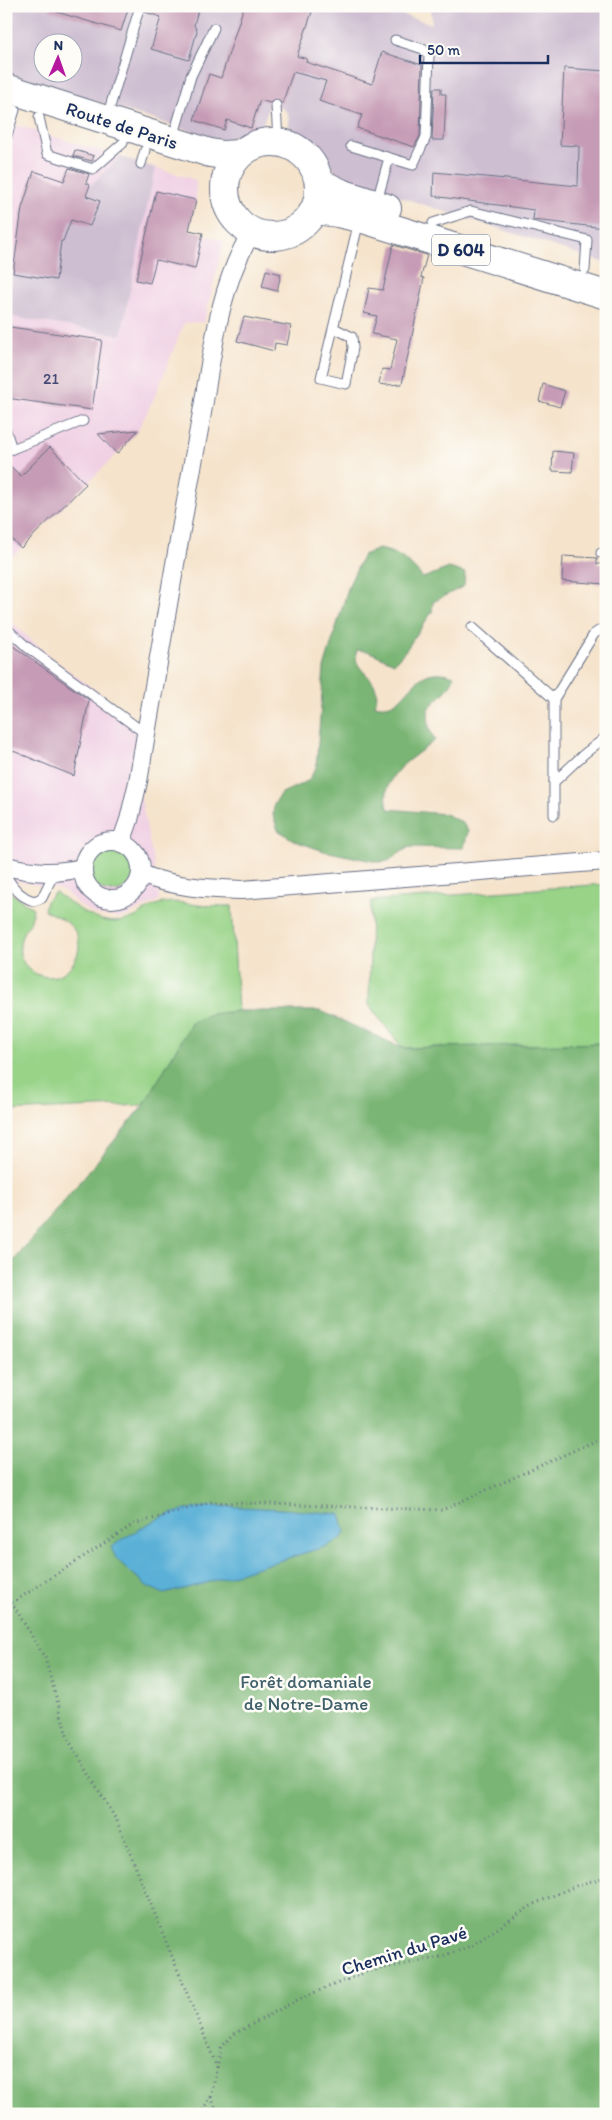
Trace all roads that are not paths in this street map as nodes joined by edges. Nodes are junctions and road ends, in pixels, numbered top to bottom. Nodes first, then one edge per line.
1 (140, 6) edge
2 (214, 28) dead end
3 (395, 40) dead end
4 (24, 102) edge
5 (276, 105) dead end
6 (106, 120) junction
7 (6, 138) edge
8 (172, 140) junction
9 (278, 141) junction
10 (351, 146) dead end
11 (239, 154) junction
12 (389, 158) junction
13 (225, 182) junction
14 (320, 183) junction
15 (315, 210) junction
16 (368, 211) junction
17 (252, 232) junction
18 (596, 274) edge
19 (606, 295) edge
20 (334, 328) junction
21 (83, 421) dead end
22 (6, 431) edge
23 (9, 450) edge
24 (606, 626) edge
25 (472, 627) dead end
26 (6, 628) edge
27 (554, 699) junction
28 (146, 734) junction
29 (606, 737) edge
30 (554, 782) junction
31 (554, 816) dead end
32 (121, 842) junction
33 (606, 861) edge
34 (6, 866) edge
35 (82, 868) junction
36 (54, 873) junction
37 (141, 874) junction
38 (6, 875) edge

1 - 6 lane
2 - 8 lane
3 - 12 lane
4 - 6 main road, Route de Paris
4 - 7 lane
4 - 13 main road, Route de Paris
5 - 9 lane
6 - 8 main road, Route de Paris
8 - 11 main road, Route de Paris
9 - 11 main road
9 - 14 main road
10 - 12 lane
11 - 13 main road
12 - 16 lane
13 - 17 main road
14 - 15 main road
14 - 16 main road, D 604
15 - 16 main road, D 604
15 - 17 main road
16 - 18 main road, D 604
16 - 19 main road, D 604
16 - 20 lane
17 - 28 street
20 - 20 lane
21 - 23 lane
22 - 23 lane
24 - 27 lane
25 - 27 lane
26 - 28 lane
27 - 30 lane
28 - 32 street
29 - 30 lane
30 - 31 lane
32 - 35 street
32 - 37 street
33 - 37 street
34 - 36 street
35 - 36 street
35 - 37 street
36 - 38 lane

